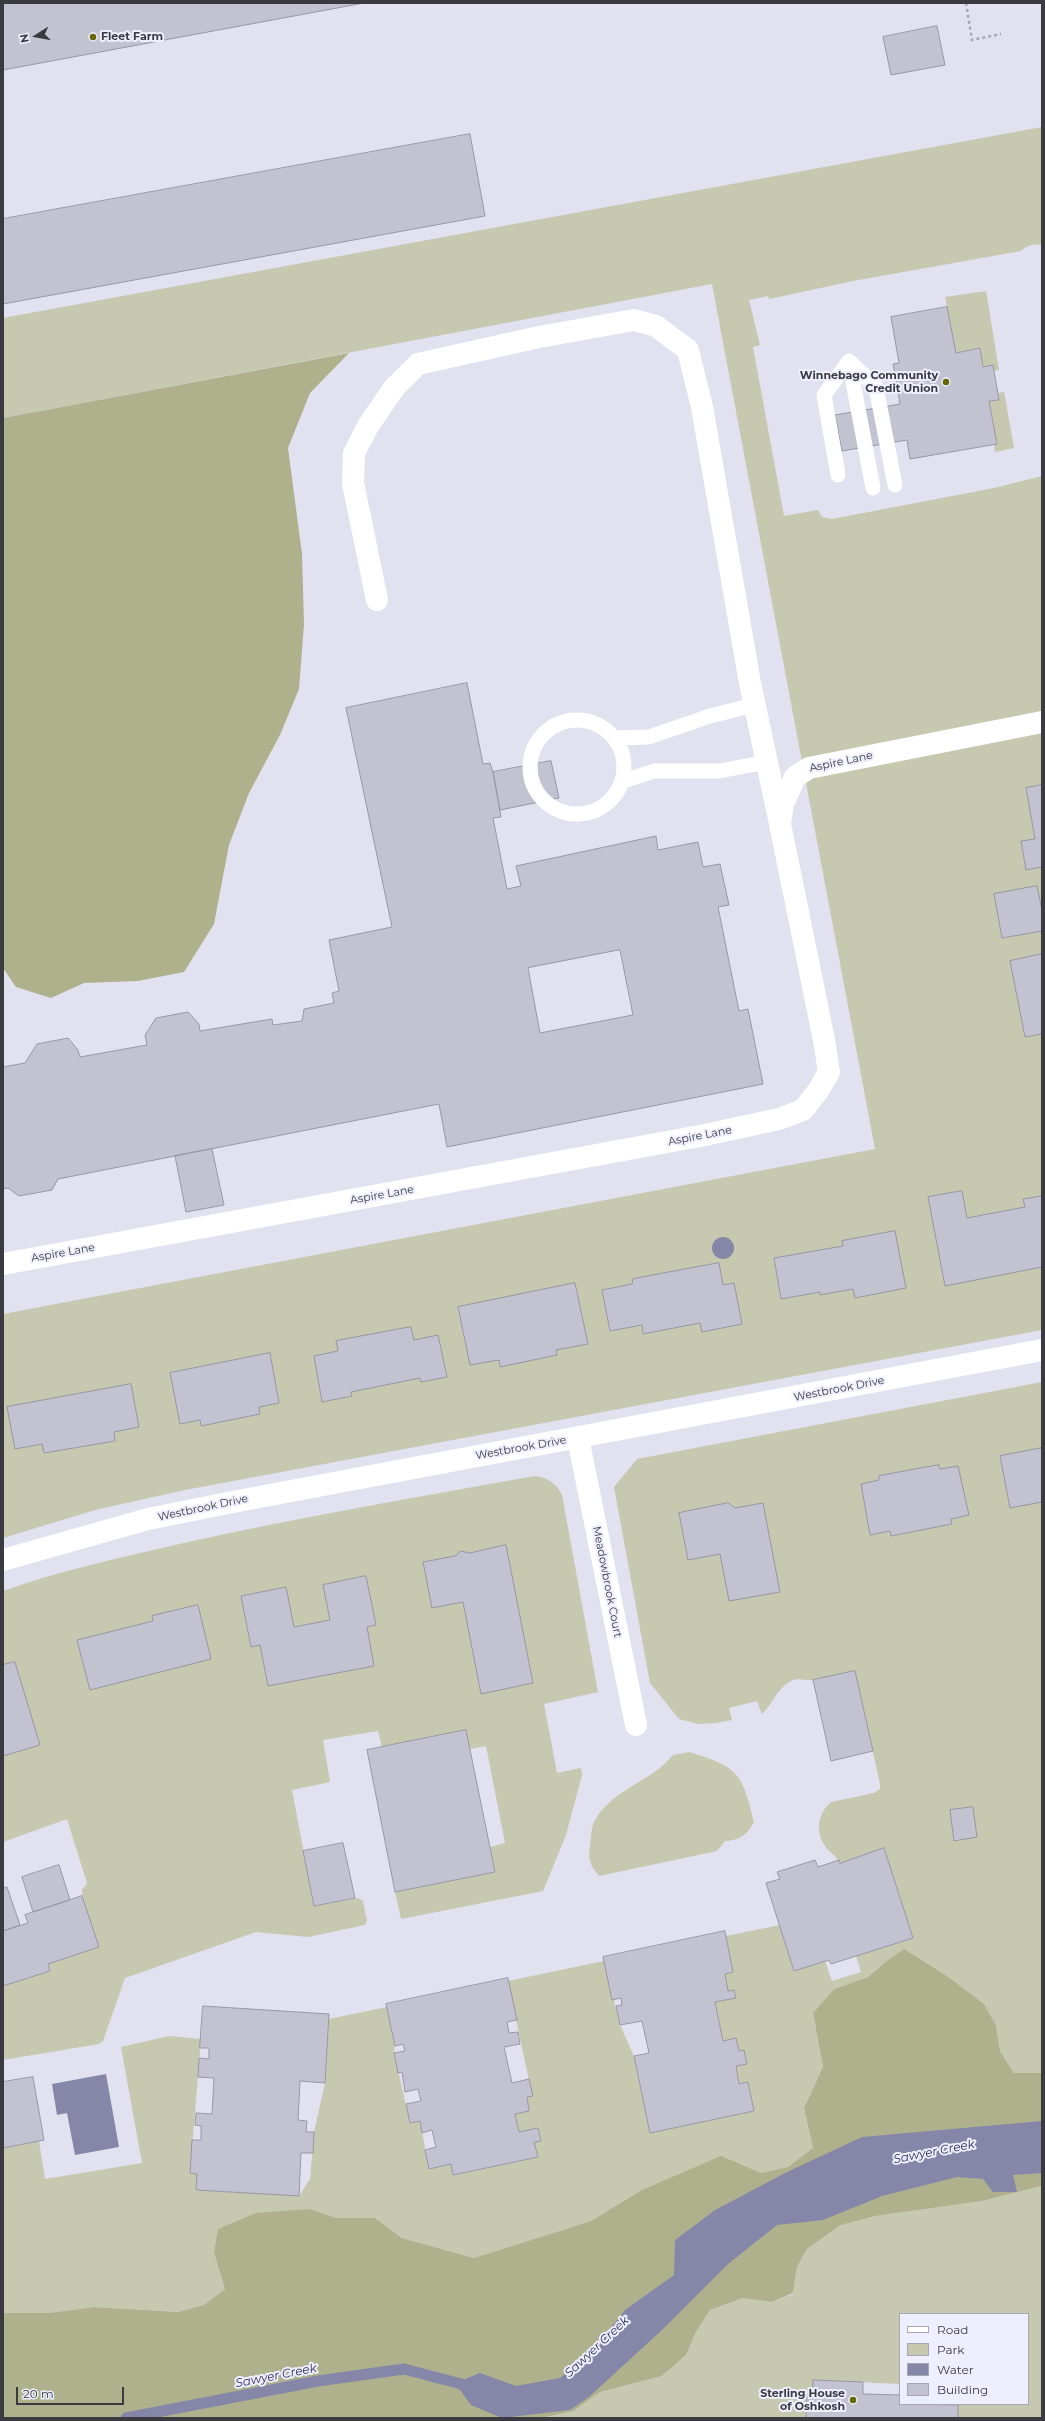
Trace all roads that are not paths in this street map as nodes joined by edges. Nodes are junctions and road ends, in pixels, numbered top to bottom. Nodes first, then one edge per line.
1 (848, 361) junction
2 (838, 475) dead end
3 (895, 485) dead end
4 (873, 488) dead end
5 (377, 600) dead end
6 (754, 705) junction
7 (1042, 722) edge
8 (614, 738) junction
9 (767, 762) junction
10 (621, 782) junction
11 (780, 824) junction
12 (3, 1264) edge
13 (1042, 1350) edge
14 (578, 1438) junction
15 (3, 1560) edge
16 (636, 1725) dead end

1 - 2 lane
1 - 3 lane
1 - 4 lane
5 - 6 street
6 - 8 lane
6 - 9 street
7 - 11 street, Aspire Lane
8 - 10 lane
8 - 10 lane
9 - 10 lane
9 - 11 street
11 - 12 street, Aspire Lane
13 - 14 street, Westbrook Drive
14 - 15 street, Westbrook Drive
14 - 16 street, Meadowbrook Court

